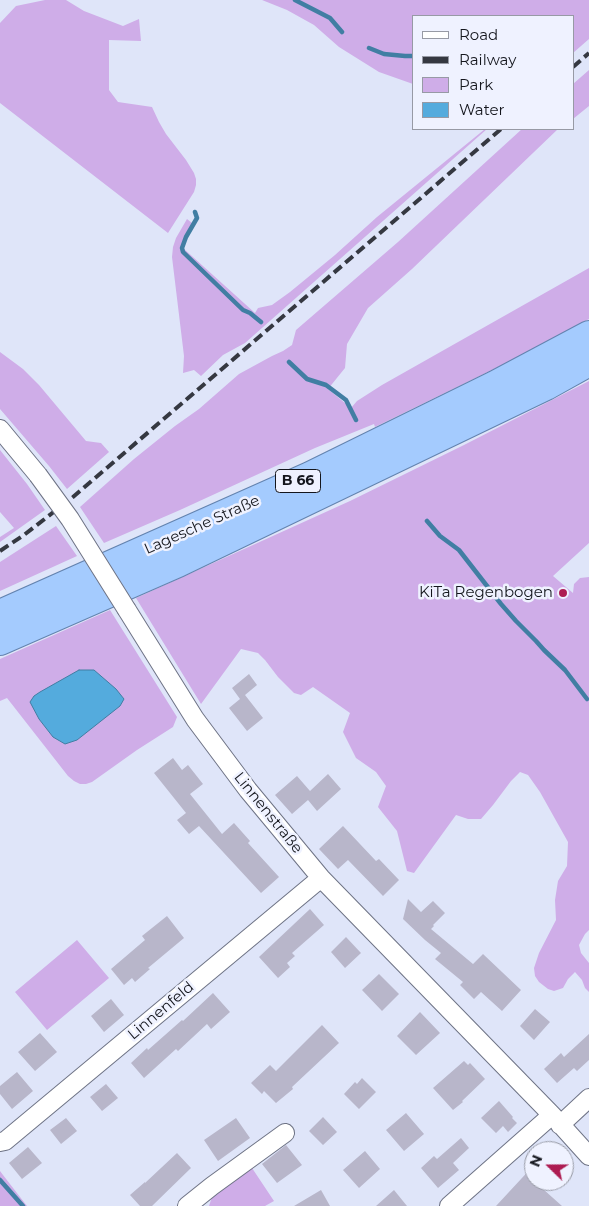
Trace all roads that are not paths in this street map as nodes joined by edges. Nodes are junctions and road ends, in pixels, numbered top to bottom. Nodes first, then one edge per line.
1 (589, 335) edge
2 (589, 362) edge
3 (0, 429) edge
4 (0, 614) edge
5 (0, 641) edge
6 (322, 878) junction
7 (589, 1098) edge
8 (556, 1120) junction
9 (285, 1133) dead end
10 (0, 1142) edge
11 (589, 1156) edge
12 (187, 1206) edge
13 (449, 1206) edge

1 - 4 highway, Lagesche Straße / B 66
2 - 5 highway, Lagesche Straße / B 66
3 - 6 street, Linnenstraße, bridge
6 - 8 street, Linnenstraße
6 - 10 street, Linnenfeld
7 - 8 street
8 - 11 street, Linnenstraße
8 - 13 street
9 - 12 street

